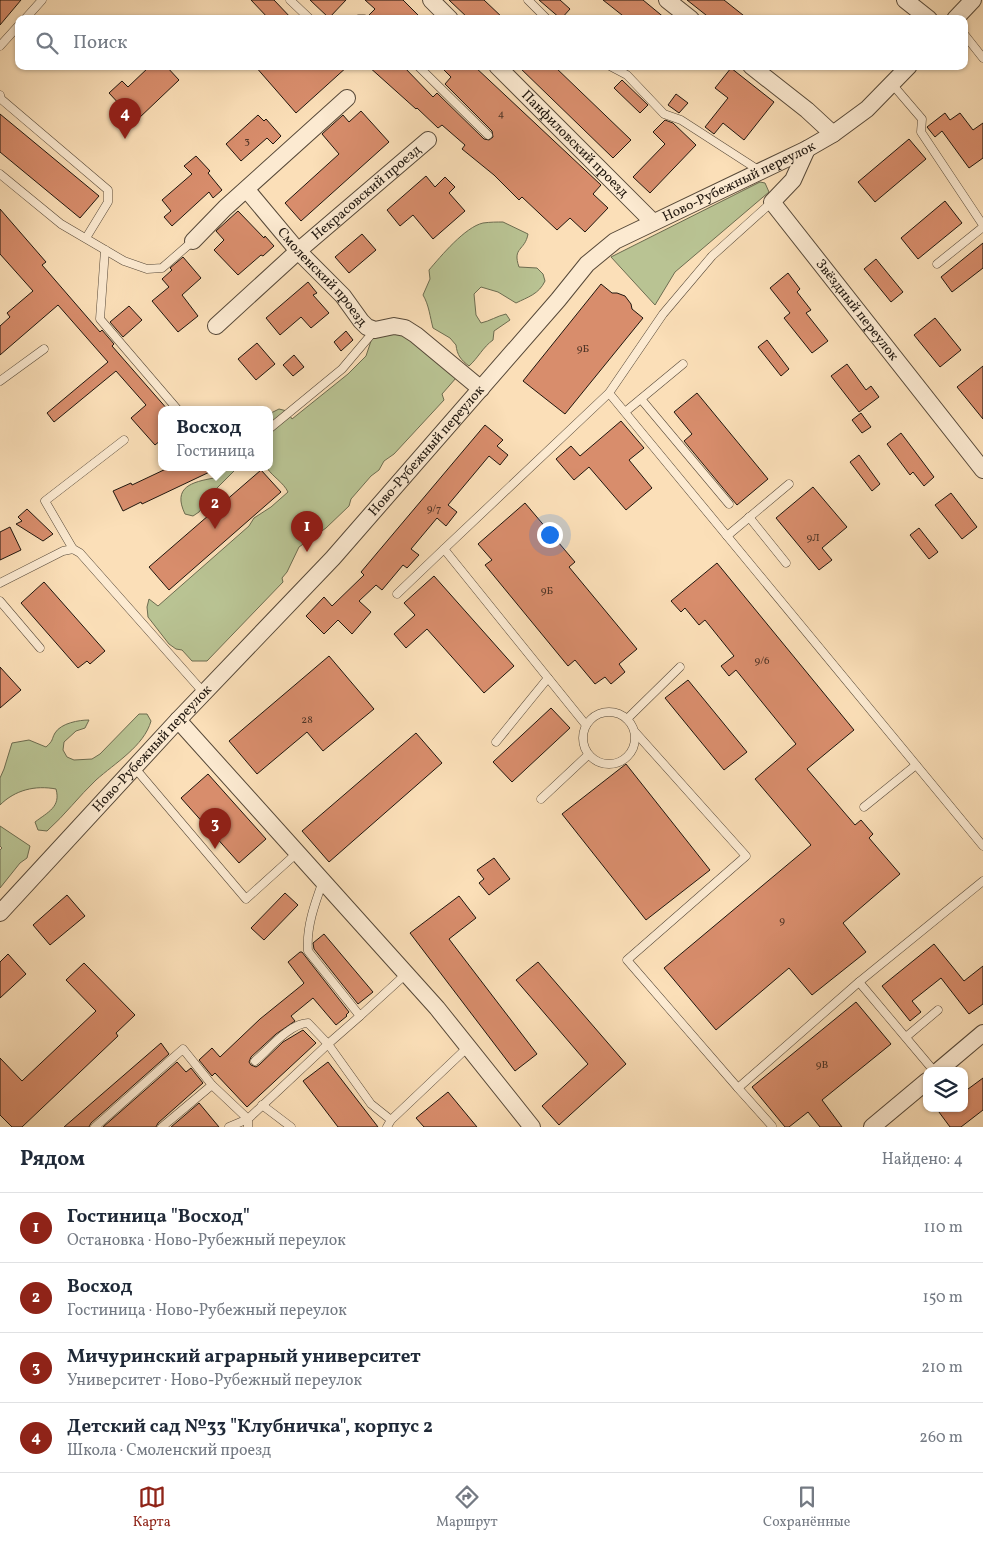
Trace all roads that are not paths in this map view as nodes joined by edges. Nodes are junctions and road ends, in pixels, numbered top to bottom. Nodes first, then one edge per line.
1 (42, 0) edge
2 (290, 0) edge
3 (431, 0) edge
4 (528, 0) edge
5 (667, 0) edge
6 (905, 0) edge
7 (973, 0) edge
8 (28, 15) edge
9 (306, 15) edge
10 (446, 15) edge
11 (541, 15) edge
12 (686, 15) edge
13 (924, 15) edge
14 (959, 15) edge
15 (15, 29) edge
16 (968, 39) edge
17 (0, 46) edge
18 (983, 58) edge
19 (422, 70) edge
20 (501, 70) edge
21 (618, 70) edge
22 (756, 70) edge
23 (905, 70) edge
24 (892, 84) junction
25 (0, 95) edge
26 (347, 98) dead end
27 (488, 134) dead end
28 (833, 134) junction
29 (428, 140) dead end
30 (807, 149) junction
31 (760, 171) junction
32 (0, 174) edge
33 (247, 190) junction
34 (772, 202) junction
35 (653, 222) junction
36 (983, 226) edge
37 (86, 238) junction
38 (193, 242) joint
39 (106, 250) junction
40 (298, 250) junction
41 (937, 264) dead end
42 (216, 326) dead end
43 (375, 330) junction
44 (44, 349) dead end
45 (683, 364) dead end
46 (0, 381) edge
47 (481, 389) junction
48 (609, 393) junction
49 (641, 399) junction
50 (175, 406) edge
51 (625, 412) junction
52 (273, 426) edge
53 (124, 440) dead end
54 (983, 470) edge
55 (790, 484) dead end
56 (729, 504) dead end
57 (749, 518) junction
58 (726, 536) junction
59 (74, 549) junction
60 (444, 549) junction
61 (786, 563) dead end
62 (0, 583) edge
63 (397, 594) dead end
64 (0, 601) edge
65 (40, 648) dead end
66 (680, 667) dead end
67 (548, 678) junction
68 (204, 693) junction
69 (627, 719) junction
70 (178, 720) junction
71 (586, 725) junction
72 (635, 732) junction
73 (496, 742) dead end
74 (588, 755) junction
75 (916, 765) junction
76 (134, 767) junction
77 (541, 799) dead end
78 (864, 807) dead end
79 (983, 846) edge
80 (297, 853) junction
81 (322, 881) junction
82 (983, 881) edge
83 (0, 913) edge
84 (406, 974) junction
85 (859, 982) junction
86 (938, 1010) dead end
87 (360, 1016) junction
88 (983, 1033) edge
89 (906, 1037) junction
90 (328, 1044) junction
91 (468, 1047) junction
92 (255, 1062) dead end
93 (931, 1067) edge
94 (943, 1067) edge
95 (923, 1084) edge
96 (212, 1085) junction
97 (738, 1088) junction
98 (262, 1105) junction
99 (248, 1123) edge
100 (389, 1123) edge
101 (772, 1126) dead end
102 (95, 1127) edge
103 (162, 1127) edge
104 (229, 1127) edge
105 (291, 1127) edge
106 (532, 1127) edge
107 (872, 1127) edge

1 - 8 lane
2 - 9 lane
3 - 10 street
4 - 11 lane
5 - 12 street
6 - 13 street
7 - 14 street
15 - 17 lane
16 - 18 lane
19 - 27 lane
20 - 35 street, Панфиловский проезд
21 - 31 lane
22 - 28 street
23 - 24 street, Ново-Рубежный переулок
24 - 28 street, Ново-Рубежный переулок
24 - 36 lane
25 - 37 lane
26 - 33 street
28 - 30 street, Ново-Рубежный переулок
29 - 40 street, Некрасовский проезд
30 - 31 street, Ново-Рубежный переулок
30 - 34 street
31 - 35 street, Ново-Рубежный переулок
32 - 37 lane
33 - 38 street
33 - 40 street, Смоленский проезд
34 - 48 lane
34 - 54 street, Звёздный переулок
35 - 47 street, Ново-Рубежный переулок
36 - 41 lane
37 - 39 lane
38 - 39 lane
39 - 50 lane
40 - 42 street, Некрасовский проезд
40 - 43 street, Смоленский проезд
43 - 47 street, Смоленский проезд
43 - 52 lane
44 - 46 lane
45 - 49 lane
47 - 68 street, Ново-Рубежный переулок
48 - 51 lane
48 - 60 lane
49 - 51 lane
49 - 56 lane
51 - 58 lane
53 - 59 lane
55 - 57 lane
57 - 58 lane
57 - 61 lane
58 - 75 lane
59 - 62 lane
59 - 68 lane
60 - 63 lane
60 - 67 lane
64 - 65 lane
66 - 69 lane
67 - 71 lane
67 - 73 lane
68 - 70 street, Ново-Рубежный переулок
69 - 71 lane
69 - 72 lane
70 - 76 street, Ново-Рубежный переулок
70 - 80 street
71 - 74 lane
72 - 74 lane
72 - 97 lane
74 - 77 lane
75 - 78 lane
75 - 79 lane
76 - 80 lane
76 - 83 street, Ново-Рубежный переулок
80 - 81 street
81 - 84 street
81 - 87 lane
82 - 85 lane
84 - 87 lane
84 - 91 street
85 - 89 lane
85 - 97 lane
86 - 89 lane
87 - 90 lane
88 - 94 street
89 - 93 lane
90 - 92 lane
90 - 98 lane
90 - 100 lane
91 - 100 lane
91 - 106 street
95 - 107 street
96 - 99 lane
96 - 102 lane
96 - 103 lane
97 - 101 lane
98 - 99 lane
98 - 105 lane
99 - 104 lane

